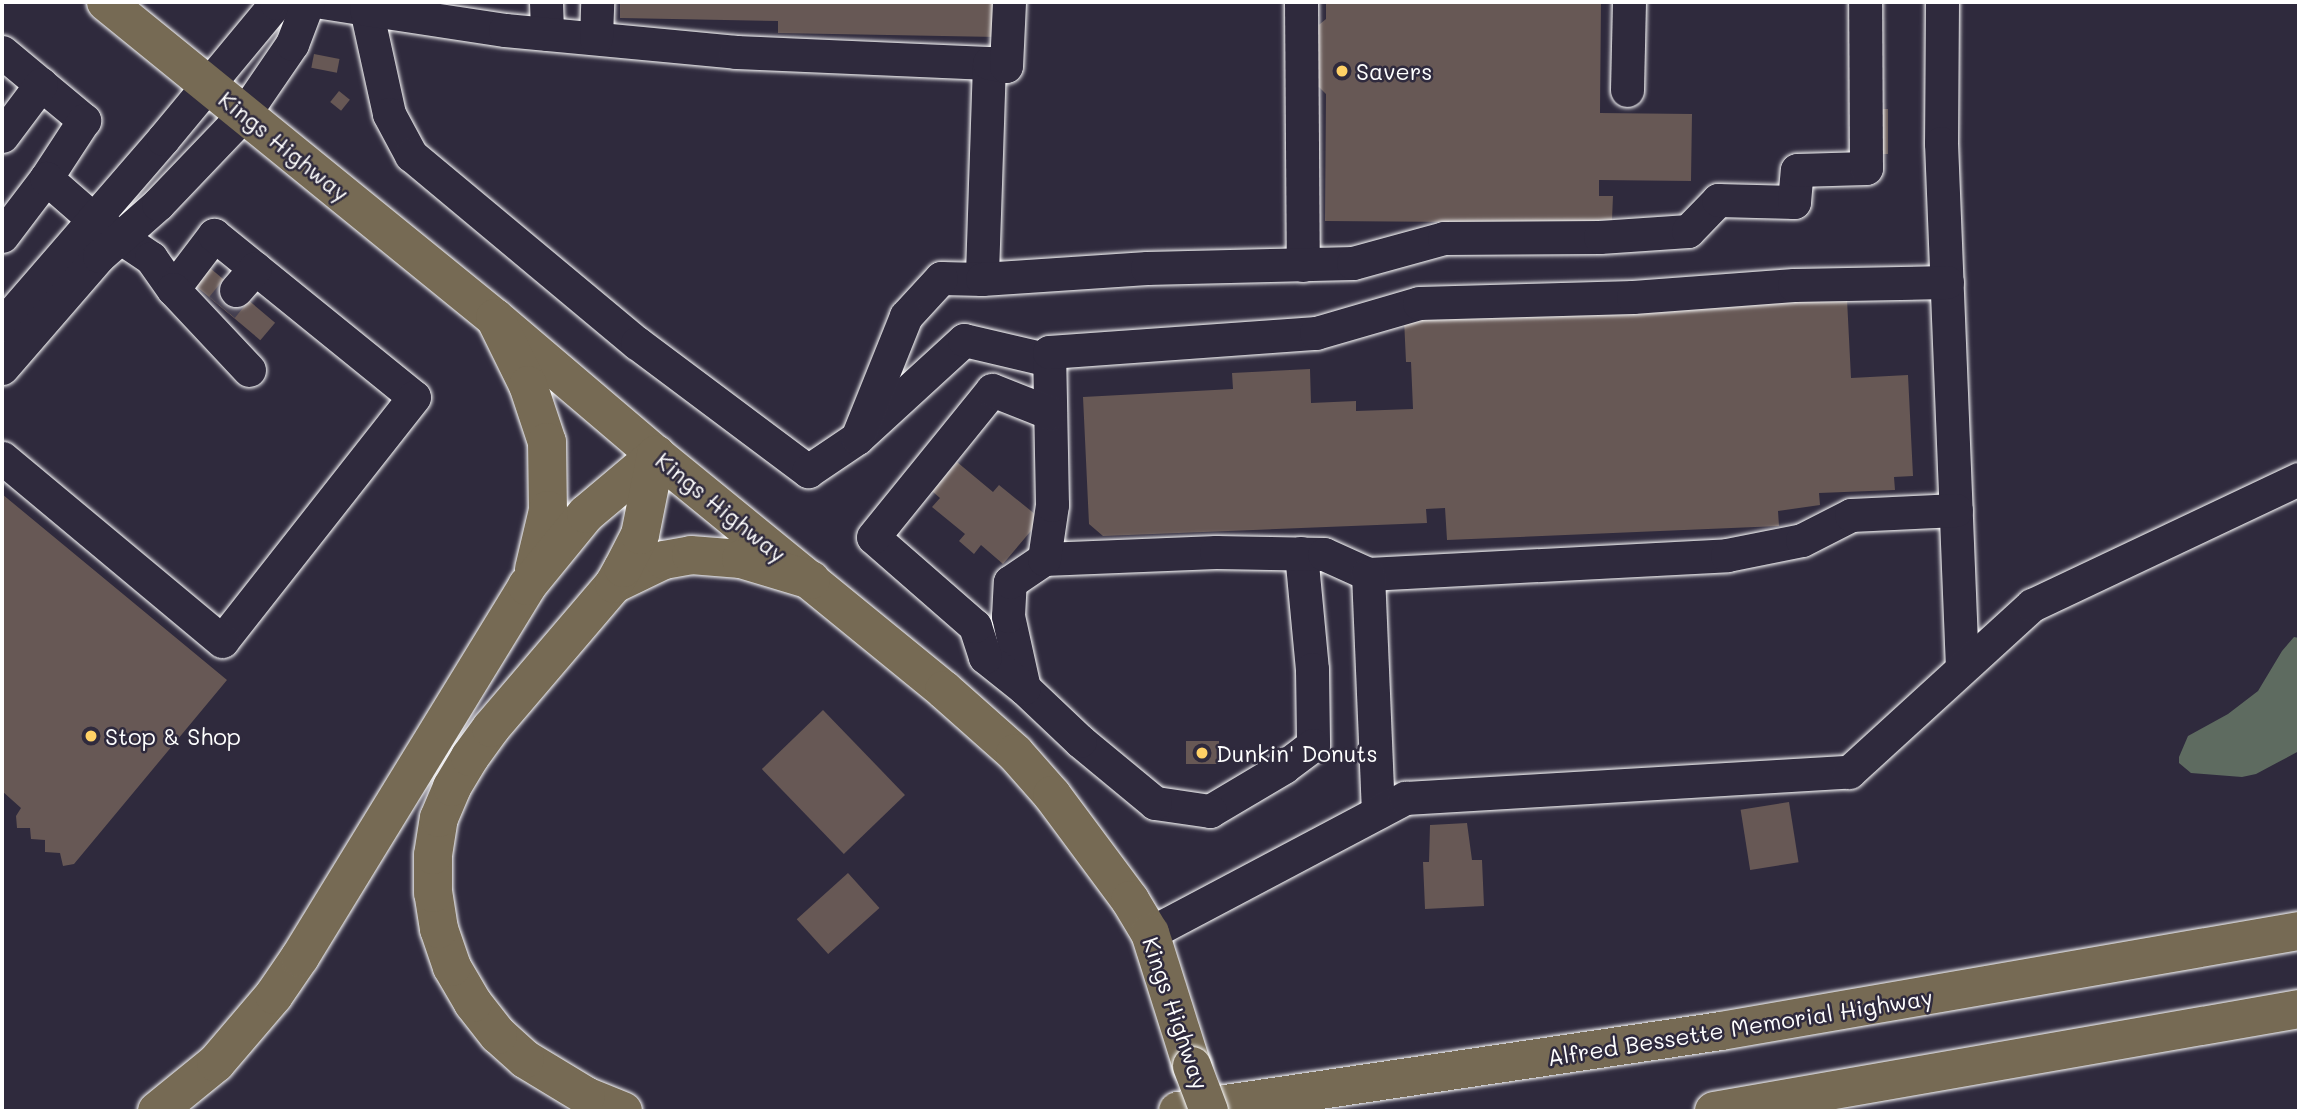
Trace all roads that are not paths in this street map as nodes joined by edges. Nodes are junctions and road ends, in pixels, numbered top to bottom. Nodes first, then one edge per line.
1 (106, 2) edge
2 (285, 2) edge
3 (308, 2) edge
4 (322, 2) edge
5 (597, 2) edge
6 (1009, 2) edge
7 (1301, 2) edge
8 (1629, 2) edge
9 (1865, 2) edge
10 (1942, 2) edge
11 (366, 9) junction
12 (422, 10) edge
13 (547, 18) edge
14 (596, 38) junction
15 (2, 52) edge
16 (989, 63) junction
17 (41, 84) junction
18 (207, 84) junction
19 (1627, 90) dead end
20 (244, 114) junction
21 (2, 136) edge
22 (46, 178) junction
23 (93, 219) junction
24 (2, 236) edge
25 (120, 238) junction
26 (1303, 265) junction
27 (982, 279) junction
28 (1947, 282) junction
29 (173, 289) junction
30 (230, 297) junction
31 (495, 318) junction
32 (2, 326) edge
33 (1049, 360) junction
34 (2, 368) edge
35 (249, 370) dead end
36 (1050, 413) junction
37 (857, 438) junction
38 (656, 455) junction
39 (2, 458) edge
40 (2299, 479) edge
41 (1956, 510) junction
42 (1301, 554) junction
43 (1044, 559) junction
44 (1368, 574) junction
45 (811, 580) junction
46 (614, 584) junction
47 (527, 586) junction
48 (1962, 668) junction
49 (1024, 688) junction
50 (1378, 812) junction
51 (2299, 931) edge
52 (1150, 933) junction
53 (2299, 1009) edge
54 (157, 1111) edge
55 (623, 1111) edge
56 (1178, 1111) edge
57 (1209, 1111) edge
58 (1714, 1111) edge

1 - 18 main road, Kings Highway
2 - 18 lane
3 - 20 lane
4 - 11 lane
5 - 14 lane
6 - 16 lane
7 - 26 lane
8 - 19 lane
9 - 26 lane
10 - 28 lane
11 - 12 lane
11 - 37 lane
12 - 13 lane
13 - 14 lane
14 - 16 lane
15 - 17 lane
16 - 27 lane
17 - 21 lane
17 - 22 lane
18 - 20 main road, Kings Highway
18 - 23 lane
20 - 25 lane
20 - 31 main road, Kings Highway
22 - 23 lane
22 - 24 lane
23 - 25 lane
23 - 32 lane
25 - 29 lane
25 - 34 lane
26 - 27 lane
27 - 37 lane
28 - 33 lane
28 - 41 lane
29 - 30 lane
29 - 30 lane
30 - 35 lane
30 - 39 lane
31 - 38 main road, Kings Highway
31 - 47 main road
33 - 36 lane
33 - 37 lane
36 - 43 lane
36 - 49 lane
38 - 45 main road, Kings Highway
38 - 46 main road
38 - 47 main road
40 - 48 lane
41 - 44 lane
41 - 48 lane
42 - 43 lane
42 - 44 lane
42 - 49 lane
43 - 49 lane
44 - 50 lane
45 - 46 main road
45 - 52 main road, Kings Highway
46 - 55 main road
47 - 54 main road
48 - 50 lane
50 - 52 lane
51 - 56 main road, Alfred Bessette Memorial Highway
52 - 57 main road, Kings Highway, bridge
53 - 58 main road

